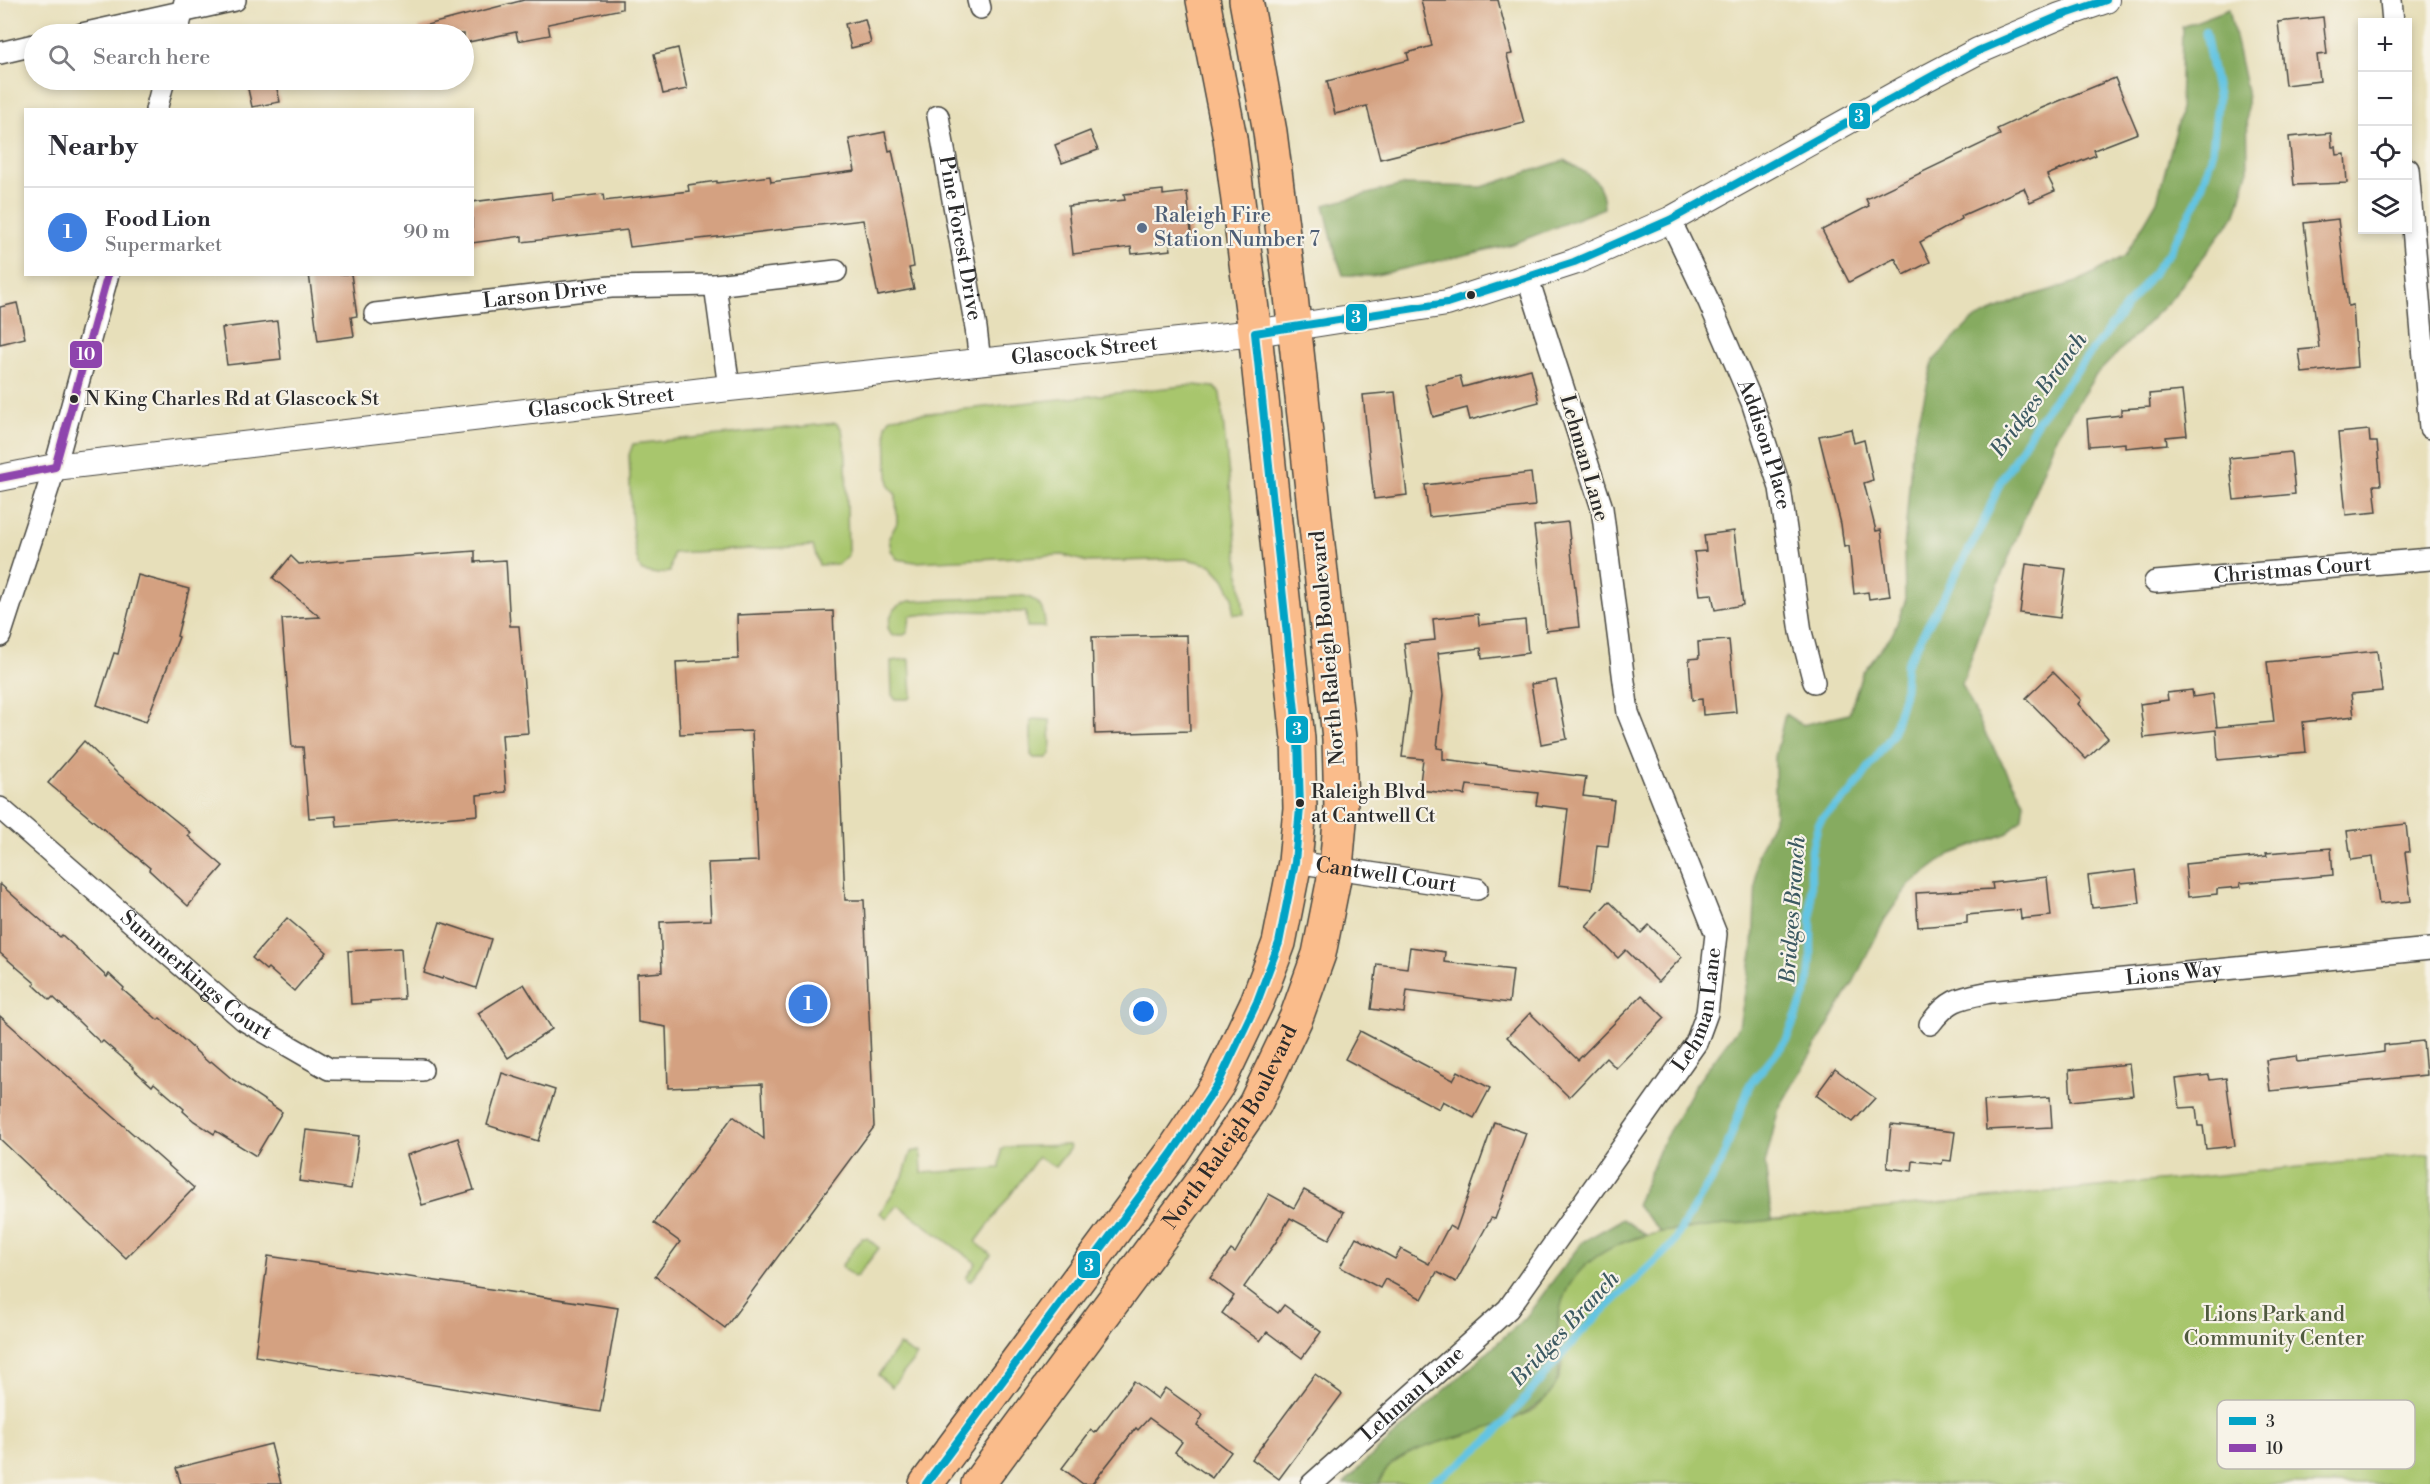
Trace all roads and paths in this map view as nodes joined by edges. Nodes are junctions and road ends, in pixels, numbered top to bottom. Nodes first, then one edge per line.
1 (235, 0) edge
2 (1203, 0) edge
3 (1246, 0) edge
4 (2106, 0) edge
5 (2391, 0) edge
6 (184, 6) edge
7 (2393, 18) edge
8 (118, 24) edge
9 (180, 24) edge
10 (24, 47) edge
11 (0, 53) edge
12 (161, 90) edge
13 (157, 108) edge
14 (938, 116) dead end
15 (2409, 180) edge
16 (1670, 220) junction
17 (836, 271) dead end
18 (107, 276) edge
19 (1528, 279) junction
20 (715, 285) junction
21 (375, 314) dead end
22 (1295, 328) junction
23 (1256, 333) junction
24 (980, 362) junction
25 (729, 388) junction
26 (2430, 428) edge
27 (55, 467) junction
28 (0, 478) edge
29 (2430, 559) edge
30 (2155, 582) dead end
31 (0, 636) edge
32 (1814, 682) dead end
33 (0, 808) edge
34 (1294, 862) junction
35 (1336, 868) junction
36 (1477, 889) dead end
37 (2430, 949) edge
38 (1930, 1024) dead end
39 (422, 1070) dead end
40 (926, 1484) edge
41 (978, 1484) edge
42 (1312, 1484) edge

1 - 6 street
2 - 23 main road, North Raleigh Boulevard
3 - 22 main road, North Raleigh Boulevard
4 - 16 street, Glascock Street
5 - 7 street
6 - 8 street
6 - 9 street
10 - 11 street
12 - 13 street
14 - 24 street, Pine Forest Drive
15 - 26 street
16 - 19 street, Glascock Street
16 - 32 street, Addison Place
17 - 20 street, Larson Drive
18 - 27 street
19 - 22 street, Glascock Street
19 - 42 street, Lehman Lane
20 - 21 street, Larson Drive
20 - 25 street
22 - 23 street, Glascock Street
22 - 35 main road, North Raleigh Boulevard
23 - 24 street, Glascock Street
23 - 34 main road, North Raleigh Boulevard
24 - 25 street, Glascock Street
25 - 27 street, Glascock Street
27 - 28 street, Glascock Street
27 - 31 street
29 - 30 street, Christmas Court
33 - 39 street, Summerkings Court
34 - 35 street, Cantwell Court
34 - 40 main road, North Raleigh Boulevard
35 - 36 street, Cantwell Court
35 - 41 main road, North Raleigh Boulevard
37 - 38 street, Lions Way

